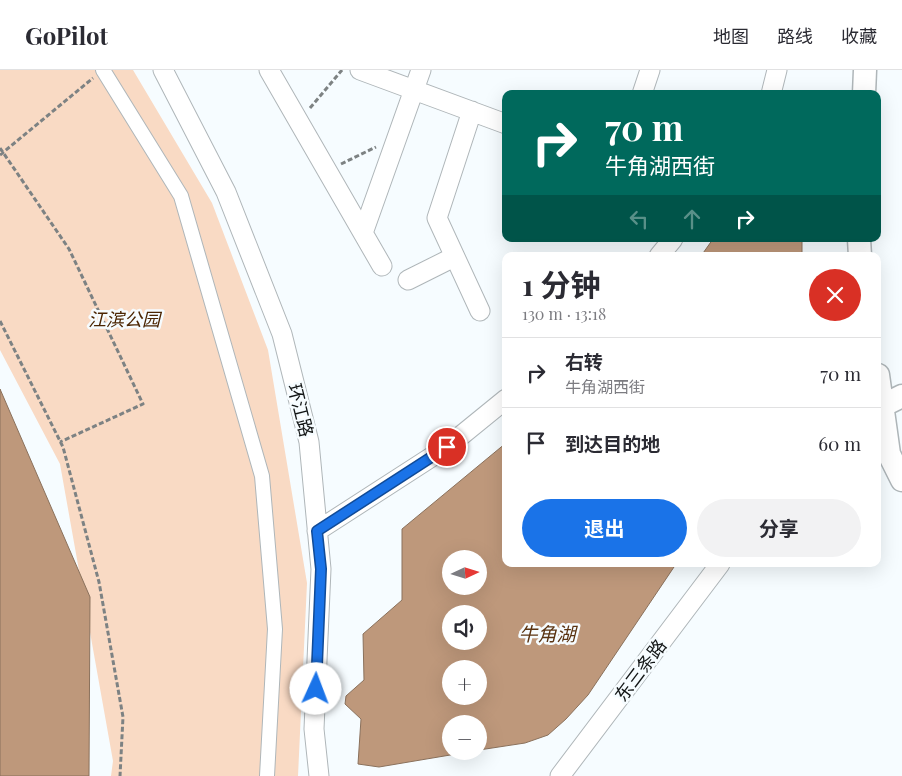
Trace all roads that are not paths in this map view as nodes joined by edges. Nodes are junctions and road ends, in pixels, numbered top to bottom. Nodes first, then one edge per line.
1 (103, 70) edge
2 (163, 70) edge
3 (268, 70) edge
4 (360, 70) edge
5 (421, 70) edge
6 (650, 70) edge
7 (778, 70) edge
8 (865, 70) edge
9 (414, 90) junction
10 (643, 90) edge
11 (772, 90) edge
12 (864, 90) edge
13 (472, 111) junction
14 (502, 122) edge
15 (363, 233) junction
16 (671, 242) edge
17 (662, 252) edge
18 (454, 257) junction
19 (382, 266) dead end
20 (408, 280) dead end
21 (480, 311) dead end
22 (902, 396) edge
23 (502, 402) edge
24 (881, 406) edge
25 (881, 412) edge
26 (902, 480) edge
27 (317, 531) junction
28 (718, 567) edge
29 (267, 776) edge
30 (319, 776) edge
31 (560, 776) edge

1 - 29 street
2 - 27 street, 环江路
3 - 15 street
4 - 9 street
5 - 9 street
6 - 10 street
7 - 11 street
8 - 12 street
9 - 13 street
9 - 15 street
13 - 14 street
13 - 18 street
15 - 19 street
16 - 17 street
18 - 20 street
18 - 21 street
22 - 24 street
23 - 27 street
25 - 26 street
27 - 30 street, 环江路
28 - 31 street, 东三条路

